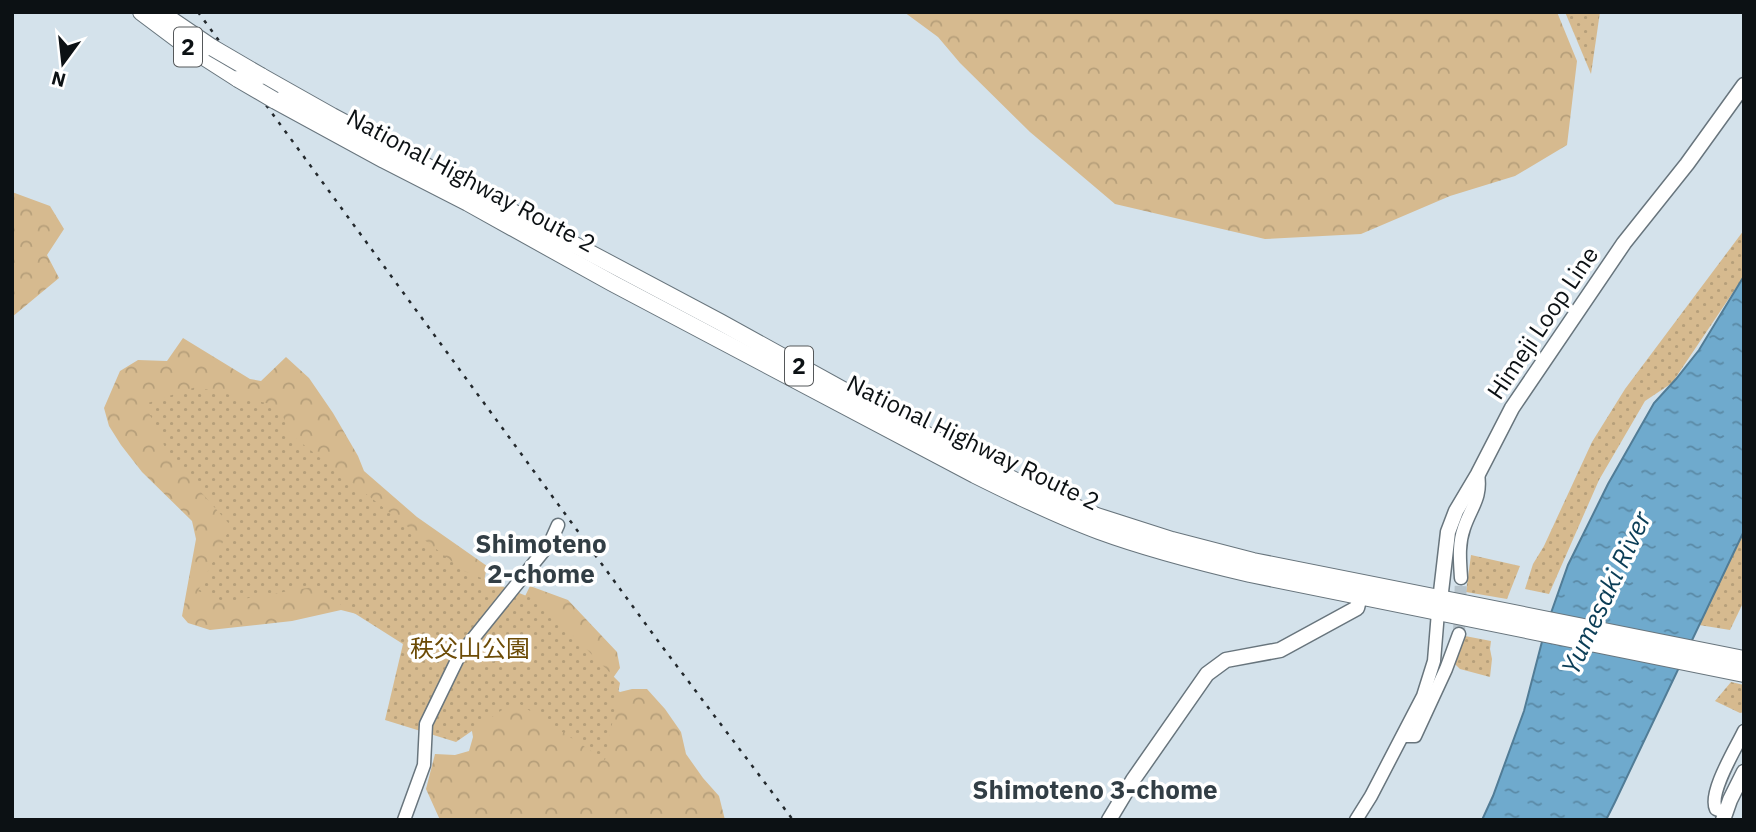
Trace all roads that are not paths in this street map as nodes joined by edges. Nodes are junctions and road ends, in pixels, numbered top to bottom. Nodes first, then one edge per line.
1 (141, 12) edge
2 (160, 12) edge
3 (1744, 85) edge
4 (1478, 474) junction
5 (558, 524) dead end
6 (1461, 578) tunnel mouth
7 (1360, 596) junction
8 (1440, 605) junction
9 (1460, 634) tunnel mouth
10 (1731, 662) edge
11 (1744, 674) edge
12 (1744, 732) edge
13 (1403, 736) junction
14 (1744, 772) edge
15 (1725, 816) edge
16 (404, 820) edge
17 (1109, 820) edge
18 (1356, 820) edge

1 - 7 highway, National Highway Route 2 / 2, bridge
2 - 8 highway, National Highway Route 2 / 2, bridge
3 - 4 main road, Himeji Loop Line
4 - 6 street
4 - 8 main road, Himeji Loop Line
5 - 16 street
7 - 8 highway, National Highway Route 2 / 2
7 - 17 main road
8 - 10 highway, National Highway Route 2 / 2
8 - 13 street
9 - 13 street
10 - 11 highway, National Highway Route 2 / 2
12 - 15 street
13 - 18 street
14 - 15 main road

